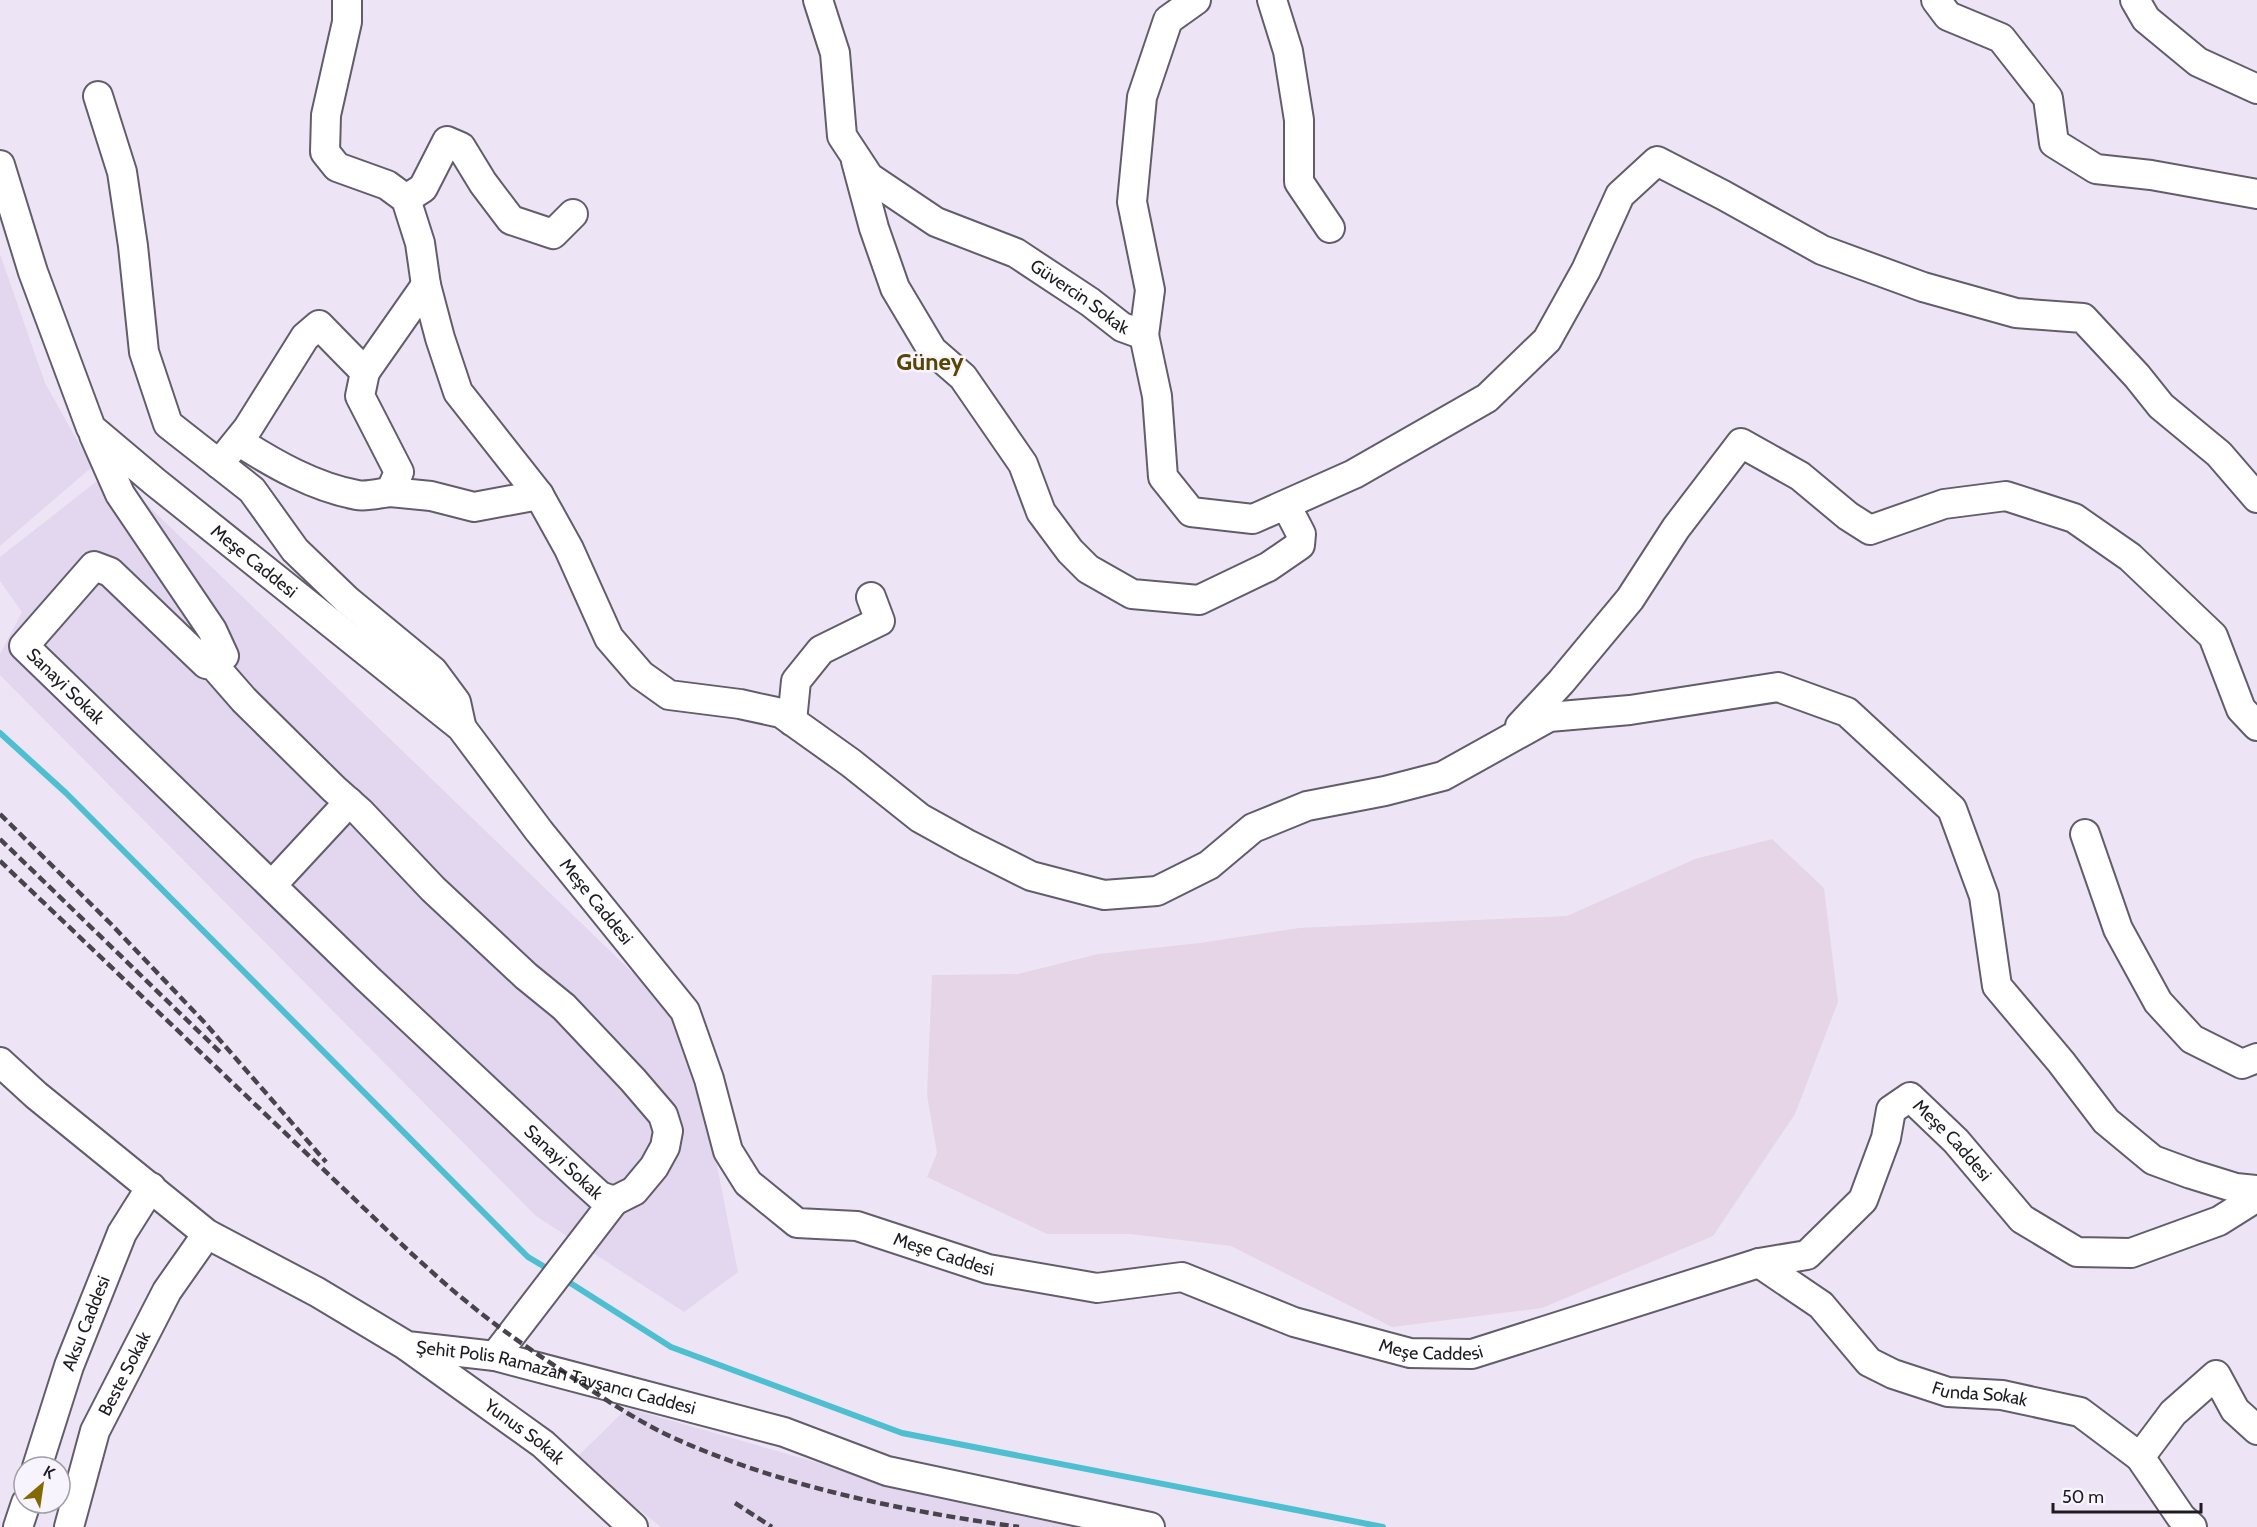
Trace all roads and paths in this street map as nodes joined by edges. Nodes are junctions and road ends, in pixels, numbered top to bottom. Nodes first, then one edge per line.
1 (347, 0) edge
2 (818, 0) edge
3 (1196, 0) edge
4 (1272, 0) edge
5 (1936, 0) edge
6 (2136, 0) edge
7 (2257, 89) edge
8 (98, 96) dead end
9 (854, 154) junction
10 (0, 165) edge
11 (2257, 194) edge
12 (406, 199) junction
13 (573, 214) dead end
14 (1330, 228) dead end
15 (426, 285) junction
16 (1144, 335) junction
17 (365, 372) junction
18 (91, 428) junction
19 (238, 441) junction
20 (219, 464) junction
21 (390, 492) junction
22 (539, 495) junction
23 (2257, 498) edge
24 (1286, 505) junction
25 (870, 597) dead end
26 (214, 660) junction
27 (792, 721) junction
28 (2257, 726) edge
29 (461, 727) junction
30 (1504, 742) junction
31 (349, 802) junction
32 (2085, 834) dead end
33 (272, 885) junction
34 (2257, 1058) edge
35 (0, 1062) edge
36 (151, 1187) junction
37 (2257, 1190) edge
38 (2257, 1197) edge
39 (614, 1201) junction
40 (207, 1234) junction
41 (1760, 1263) junction
42 (407, 1346) junction
43 (495, 1356) junction
44 (2257, 1430) edge
45 (41, 1455) edge
46 (2140, 1457) junction
47 (69, 1527) edge
48 (633, 1527) edge
49 (1150, 1527) edge
50 (2192, 1527) edge

1 - 12 street
2 - 9 street, Güvercin Sokak
3 - 16 street, Güvercin Sokak
4 - 14 street
5 - 11 street
6 - 7 street
8 - 20 street
9 - 16 street, Güvercin Sokak
9 - 24 street
10 - 18 street, Meşe Caddesi
12 - 13 street
12 - 15 street
15 - 17 street
15 - 22 street
16 - 24 street
17 - 19 street
17 - 21 street
18 - 26 street
18 - 29 street, Meşe Caddesi
19 - 20 street
19 - 21 street
20 - 29 street
21 - 22 street
22 - 27 street
23 - 24 street
25 - 27 street
26 - 31 street, Sanayi Sokak
26 - 33 street, Sanayi Sokak
27 - 30 street
28 - 30 street
29 - 41 street, Meşe Caddesi
30 - 37 street
31 - 33 street
31 - 39 street, Sanayi Sokak
32 - 34 street
33 - 39 street, Sanayi Sokak
35 - 36 street, Şehit Polis Ramazan Tavşancı Caddesi
36 - 40 street, Şehit Polis Ramazan Tavşancı Caddesi
36 - 45 street, Aksu Caddesi
38 - 41 street, Meşe Caddesi
39 - 43 street
40 - 42 street, Şehit Polis Ramazan Tavşancı Caddesi
40 - 47 street, Beste Sokak
41 - 46 street, Funda Sokak
42 - 43 street, Şehit Polis Ramazan Tavşancı Caddesi
42 - 48 street, Yunus Sokak
43 - 49 street, Şehit Polis Ramazan Tavşancı Caddesi
44 - 46 street
46 - 50 street, Funda Sokak

